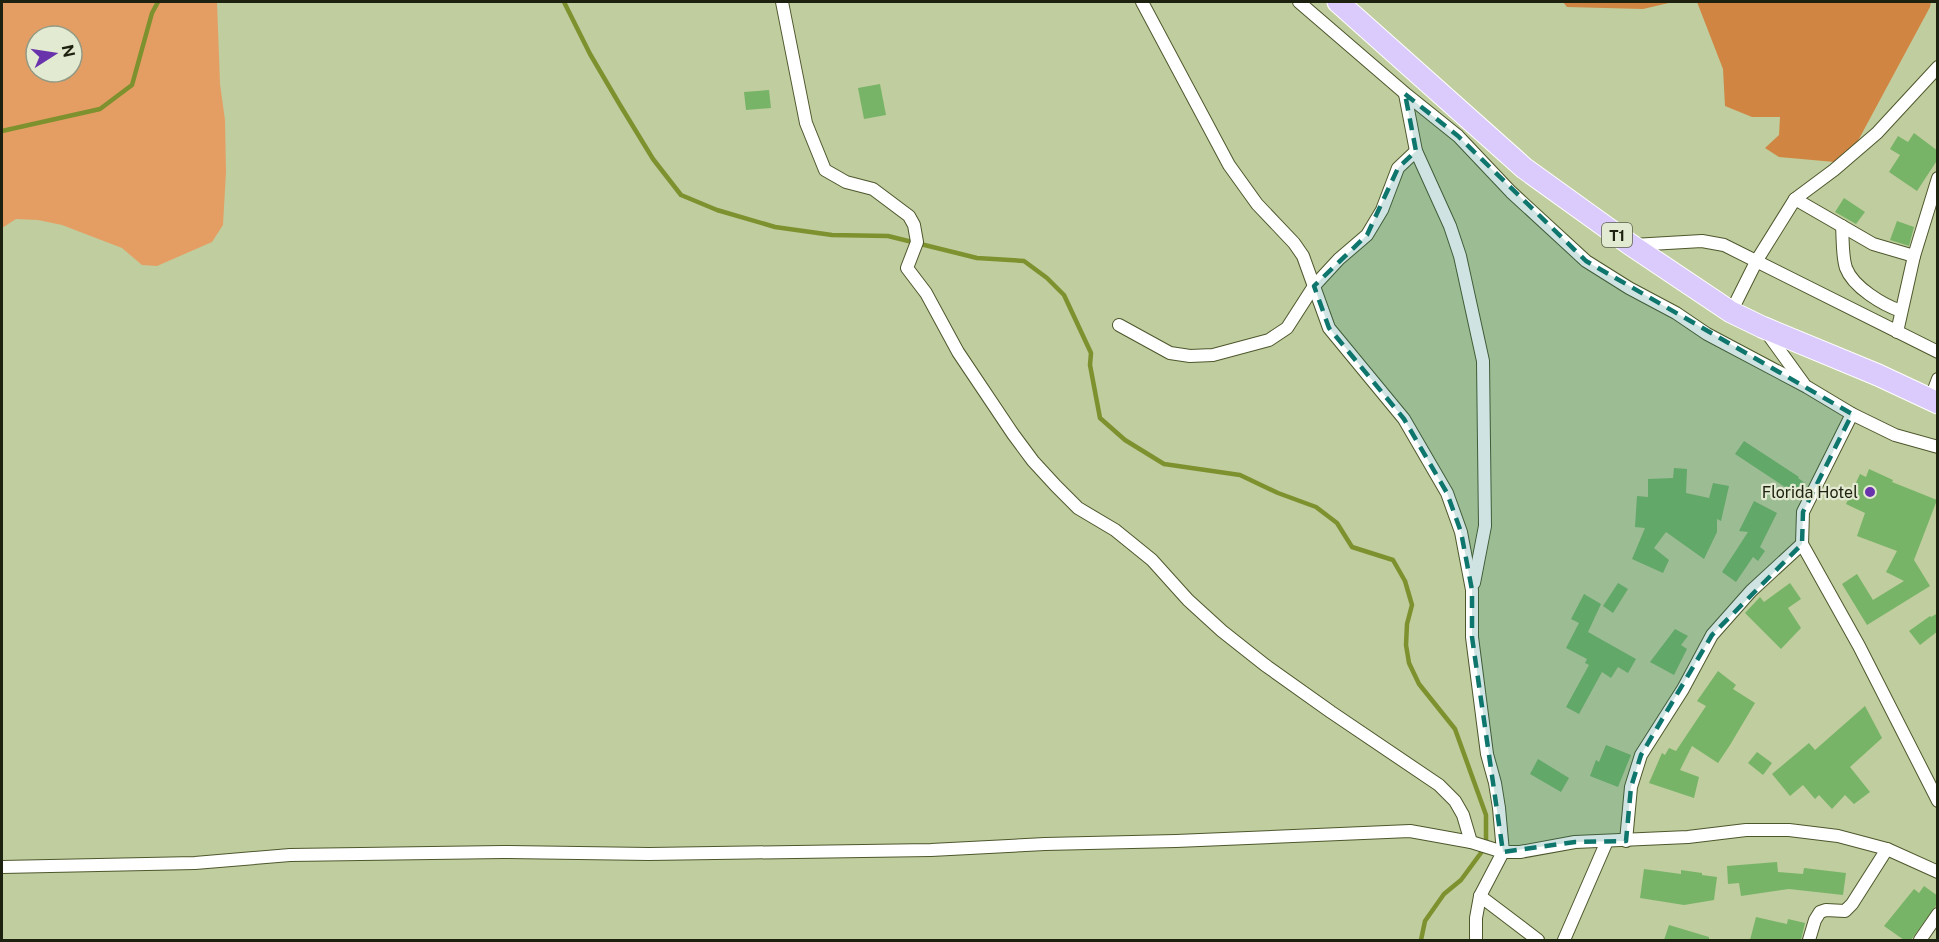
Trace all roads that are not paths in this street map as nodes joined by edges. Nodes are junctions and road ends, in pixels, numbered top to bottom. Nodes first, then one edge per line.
1 (782, 2) edge
2 (1142, 2) edge
3 (1299, 2) edge
4 (1338, 2) edge
5 (1938, 67) edge
6 (1405, 94) junction
7 (1416, 151) junction
8 (1938, 178) edge
9 (1795, 199) junction
10 (1842, 226) junction
11 (1631, 246) junction
12 (1914, 256) junction
13 (1757, 260) junction
14 (1314, 286) junction
15 (1901, 311) junction
16 (1731, 312) junction
17 (1119, 325) dead end
18 (1762, 327) junction
19 (1897, 332) junction
20 (1938, 352) edge
21 (1938, 379) edge
22 (1807, 387) junction
23 (1934, 401) edge
24 (1852, 414) junction
25 (1938, 447) edge
26 (1802, 544) junction
27 (1472, 590) junction
28 (1938, 801) edge
29 (1606, 841) junction
30 (1626, 841) junction
31 (1472, 842) junction
32 (1887, 849) junction
33 (1503, 852) junction
34 (2, 867) edge
35 (1938, 872) edge
36 (1480, 896) junction
37 (1938, 914) edge
38 (1476, 940) edge
39 (1538, 940) edge
40 (1564, 940) edge
41 (1809, 940) edge
42 (1920, 940) edge

1 - 31 street
2 - 14 street
3 - 6 street
4 - 11 highway, T1
5 - 9 street
6 - 7 street
6 - 22 street
7 - 14 street
7 - 27 street
8 - 12 street
9 - 10 street
9 - 13 street
10 - 12 street
10 - 15 street
11 - 13 street
11 - 16 highway, T1
12 - 15 street
13 - 16 street
13 - 19 street
14 - 17 street
14 - 27 street
15 - 19 street
16 - 18 highway, T1
18 - 22 street
18 - 23 highway, T1
19 - 20 street
21 - 23 street
22 - 24 street
24 - 25 street
24 - 26 street
26 - 28 street
26 - 30 street
27 - 33 street
29 - 30 street
29 - 33 street
29 - 40 street
30 - 32 street
31 - 33 street
31 - 34 street
32 - 35 street
32 - 41 street
33 - 36 street
36 - 38 street
36 - 39 street
37 - 42 street

